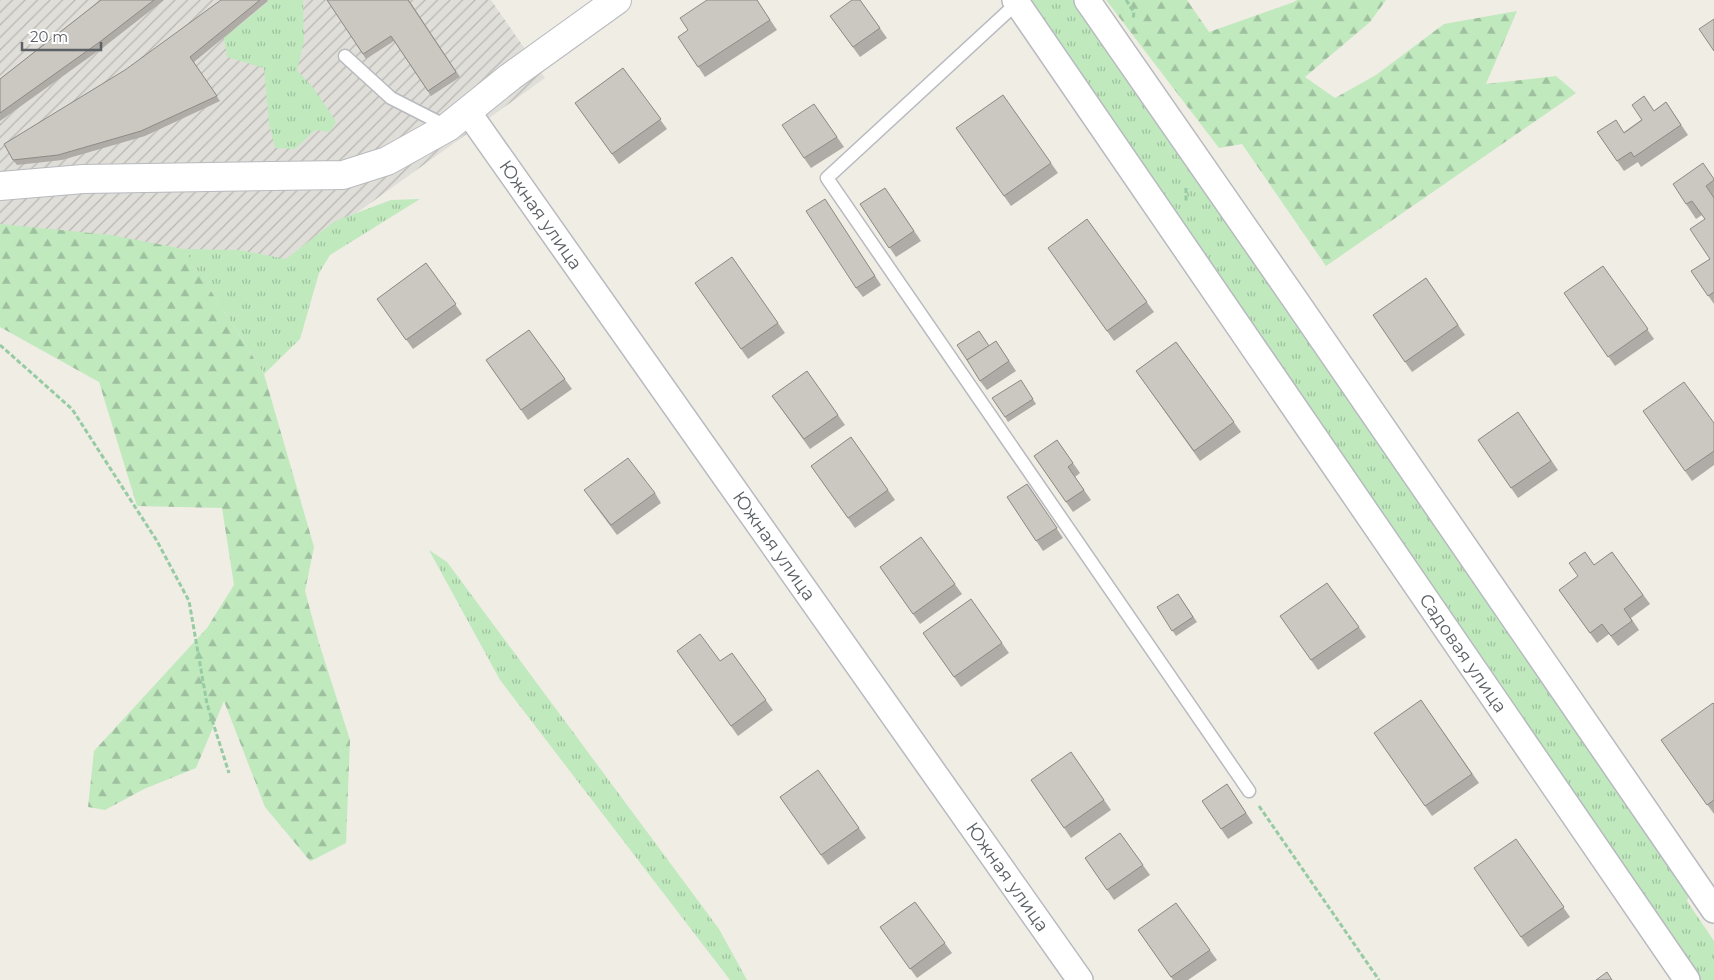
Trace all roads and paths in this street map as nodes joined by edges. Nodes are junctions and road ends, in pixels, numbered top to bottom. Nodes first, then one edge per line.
1 (617, 0) edge
2 (1087, 0) edge
3 (1126, 0) edge
4 (1016, 2) edge
5 (1134, 12) dead end
6 (345, 56) dead end
7 (458, 119) junction
8 (1185, 142) junction
9 (0, 186) edge
10 (1186, 208) dead end
11 (0, 346) edge
12 (229, 773) dead end
13 (1249, 791) joint
14 (1714, 910) edge
15 (1080, 980) edge
16 (1379, 980) edge
17 (1687, 980) edge

1 - 7 street
2 - 8 street
3 - 5 path
4 - 13 lane
4 - 17 street, Садовая улица
6 - 7 lane
7 - 9 street
7 - 15 street, Южная улица
8 - 10 path
8 - 14 street
11 - 12 path
13 - 16 path

